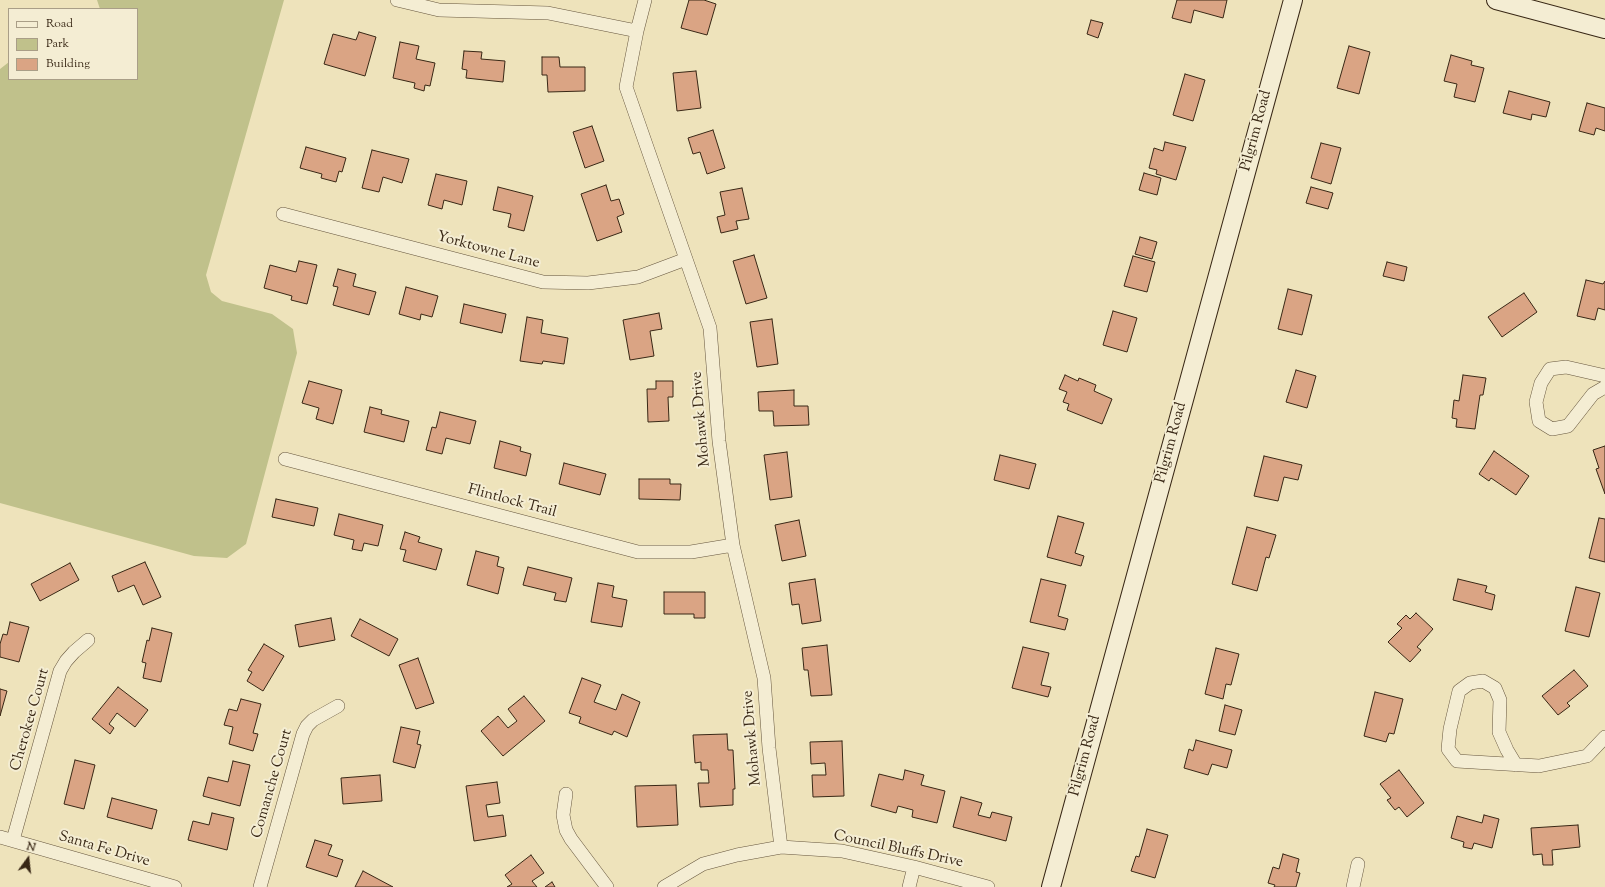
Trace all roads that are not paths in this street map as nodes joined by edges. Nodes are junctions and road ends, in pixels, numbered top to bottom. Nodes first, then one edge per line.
1 (397, 0) edge
2 (645, 0) edge
3 (1293, 0) edge
4 (1496, 0) edge
5 (1605, 29) edge
6 (637, 31) junction
7 (283, 214) dead end
8 (686, 259) junction
9 (1605, 376) edge
10 (1605, 387) edge
11 (285, 459) dead end
12 (733, 545) junction
13 (88, 640) dead end
14 (338, 706) dead end
15 (1605, 737) edge
16 (1516, 765) junction
17 (566, 794) dead end
18 (0, 837) edge
19 (13, 840) junction
20 (781, 847) junction
21 (1358, 864) dead end
22 (914, 867) junction
23 (175, 887) edge
24 (260, 887) edge
25 (607, 887) edge
26 (664, 887) edge
27 (909, 887) edge
28 (988, 887) edge
29 (1051, 887) edge
30 (1352, 887) edge

1 - 6 street
2 - 6 street, Mohawk Drive
3 - 29 street, Pilgrim Road
4 - 5 street
6 - 8 street, Mohawk Drive
7 - 8 street, Yorktowne Lane
8 - 12 street, Mohawk Drive
9 - 10 street
11 - 12 street, Flintlock Trail
12 - 20 street, Mohawk Drive
13 - 19 street, Cherokee Court
14 - 24 street, Comanche Court
15 - 16 street
16 - 16 street
17 - 25 street
18 - 19 street, Santa Fe Drive
19 - 23 street, Santa Fe Drive
20 - 22 street, Council Bluffs Drive
20 - 26 street, Council Bluffs Drive
21 - 30 street
22 - 27 street
22 - 28 street, Council Bluffs Drive

